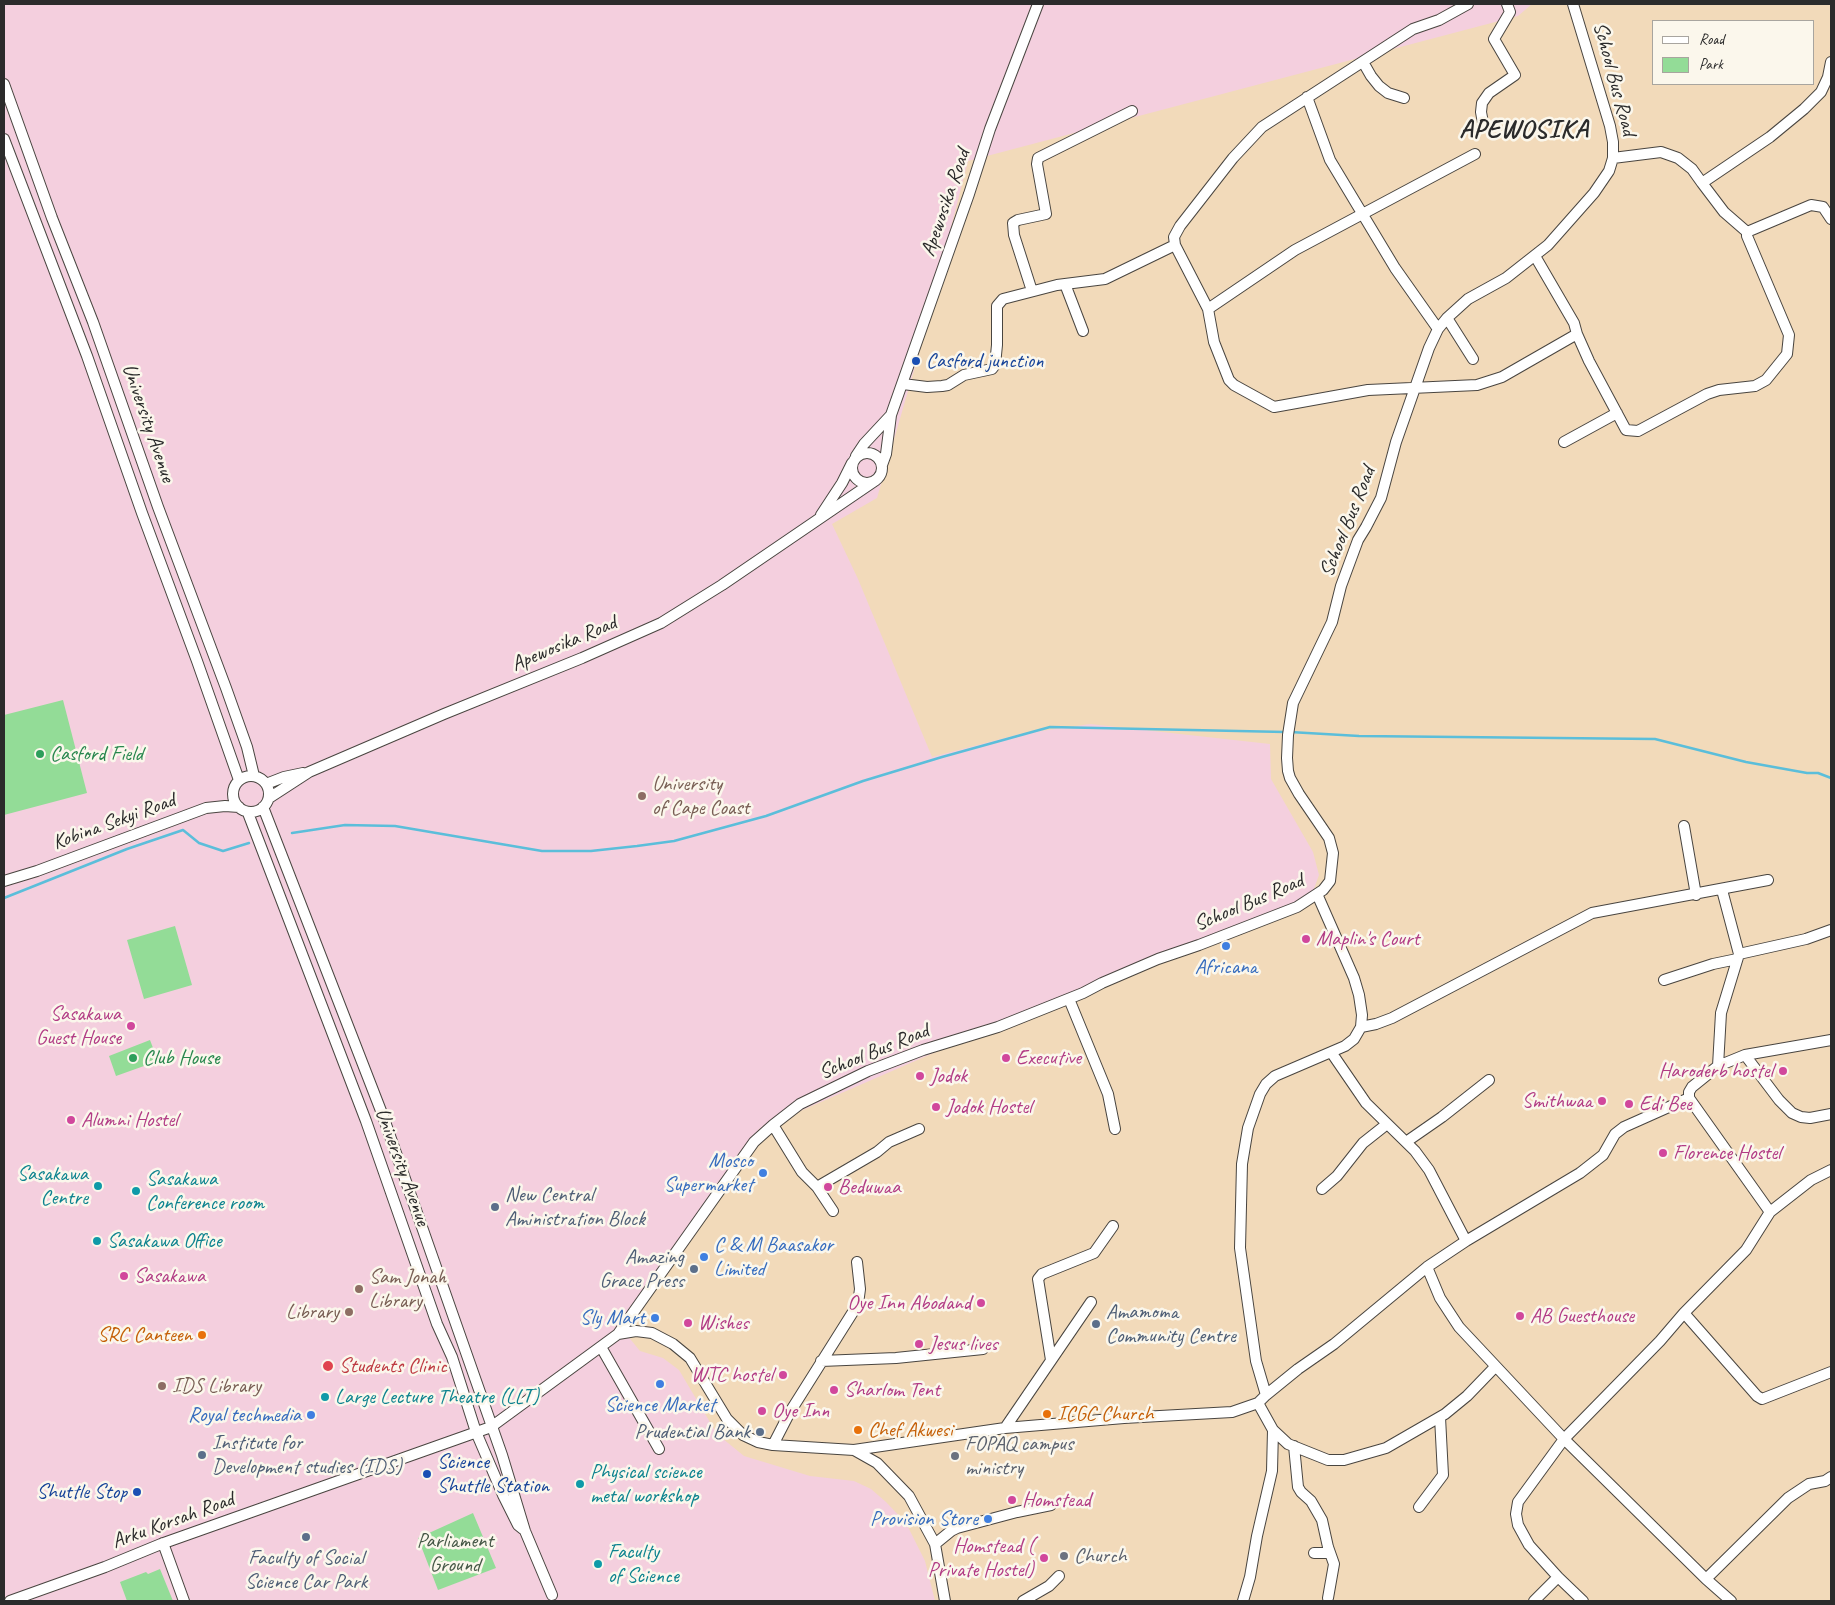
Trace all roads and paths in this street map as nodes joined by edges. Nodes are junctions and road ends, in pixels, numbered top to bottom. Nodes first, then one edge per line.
1 (1038, 4) edge
2 (1468, 4) edge
3 (1507, 4) edge
4 (1573, 4) edge
5 (1363, 62) junction
6 (1831, 62) edge
7 (4, 84) edge
8 (1307, 97) junction
9 (1404, 98) dead end
10 (1132, 111) dead end
11 (1483, 123) dead end
12 (4, 139) edge
13 (1475, 154) dead end
14 (1613, 158) junction
15 (1702, 183) junction
16 (1362, 216) junction
17 (1831, 219) edge
18 (1746, 232) junction
19 (1174, 245) junction
20 (1535, 256) junction
21 (1065, 284) junction
22 (1032, 291) junction
23 (1208, 309) junction
24 (1447, 318) junction
25 (1438, 330) junction
26 (1083, 331) dead end
27 (1577, 334) junction
28 (1473, 359) dead end
29 (903, 384) junction
30 (1416, 389) junction
31 (1617, 413) junction
32 (891, 415) junction
33 (1564, 442) dead end
34 (854, 460) junction
35 (882, 465) junction
36 (876, 480) junction
37 (818, 520) junction
38 (309, 772) junction
39 (254, 776) junction
40 (239, 780) junction
41 (266, 784) junction
42 (233, 793) junction
43 (266, 803) junction
44 (206, 808) junction
45 (244, 810) junction
46 (1684, 826) dead end
47 (1768, 880) dead end
48 (4, 882) edge
49 (1722, 890) junction
50 (1317, 894) junction
51 (1696, 895) junction
52 (1831, 930) edge
53 (1738, 957) junction
54 (1664, 980) dead end
55 (1069, 999) junction
56 (1361, 1027) junction
57 (1831, 1040) edge
58 (1331, 1052) junction
59 (1745, 1055) junction
60 (1718, 1066) junction
61 (1490, 1080) dead end
62 (1689, 1098) junction
63 (1831, 1114) edge
64 (1387, 1124) junction
65 (773, 1125) junction
66 (1115, 1129) dead end
67 (919, 1130) dead end
68 (1406, 1142) junction
69 (1831, 1170) edge
70 (816, 1187) junction
71 (1322, 1189) dead end
72 (833, 1211) dead end
73 (1770, 1212) junction
74 (1113, 1226) dead end
75 (1466, 1241) junction
76 (857, 1262) dead end
77 (1427, 1266) junction
78 (1091, 1302) dead end
79 (1684, 1314) junction
80 (618, 1334) junction
81 (601, 1347) junction
82 (983, 1349) dead end
83 (1051, 1360) junction
84 (821, 1361) junction
85 (1495, 1367) junction
86 (1831, 1372) edge
87 (1266, 1395) junction
88 (1258, 1403) junction
89 (1440, 1417) junction
90 (492, 1427) junction
91 (1005, 1428) junction
92 (1272, 1430) junction
93 (476, 1432) junction
94 (1564, 1439) junction
95 (773, 1445) junction
96 (1294, 1446) junction
97 (659, 1449) dead end
98 (854, 1450) junction
99 (1831, 1477) edge
100 (1051, 1505) dead end
101 (1419, 1507) dead end
102 (525, 1531) junction
103 (163, 1543) junction
104 (935, 1544) junction
105 (1314, 1553) dead end
106 (1330, 1553) junction
107 (1059, 1576) dead end
108 (1558, 1577) junction
109 (1706, 1579) junction
110 (552, 1595) dead end
111 (1328, 1598) dead end
112 (10, 1601) edge
113 (184, 1601) edge
114 (945, 1601) edge
115 (1023, 1601) edge
116 (1243, 1601) edge
117 (1534, 1601) edge
118 (1583, 1601) edge
119 (1731, 1601) edge

1 - 29 street, Apewosika Road
2 - 5 street
3 - 11 street
4 - 14 street, School Bus Road
5 - 8 street
5 - 9 street
6 - 15 street
7 - 39 street, University Avenue
8 - 16 street
8 - 19 street
10 - 22 street
12 - 40 street, University Avenue
13 - 16 street
14 - 15 street
14 - 20 street, School Bus Road
15 - 18 street
16 - 23 street
16 - 25 street
17 - 18 street
18 - 31 street
19 - 21 street
19 - 23 street
20 - 24 street, School Bus Road
20 - 27 street
21 - 22 street
21 - 26 street
22 - 29 street
23 - 30 street
24 - 25 street, School Bus Road
24 - 28 street
25 - 30 street, School Bus Road
27 - 30 street
27 - 31 street
29 - 32 street, Apewosika Road
30 - 50 street, School Bus Road
31 - 33 street
32 - 34 street, Apewosika Road
32 - 35 street, Apewosika Road
34 - 35 street
34 - 36 street
34 - 37 street, Apewosika Road
35 - 36 street
36 - 37 street, Apewosika Road
37 - 38 street, Apewosika Road
38 - 41 street
38 - 43 street
39 - 40 street
39 - 41 street
40 - 42 street
41 - 43 street
42 - 44 street
42 - 45 street
43 - 45 street
43 - 90 street, University Avenue
44 - 45 street, Kobina Sekyi Road
44 - 48 street, Kobina Sekyi Road
45 - 93 street, University Avenue
46 - 51 street
47 - 49 street
49 - 51 street
49 - 53 street
50 - 55 street, School Bus Road
50 - 56 street
51 - 56 street
52 - 53 street
53 - 54 street
53 - 60 street
55 - 65 street, School Bus Road
55 - 66 street
56 - 58 street
57 - 59 street
58 - 64 street
58 - 87 street
59 - 60 street
59 - 63 street
60 - 62 street
61 - 68 street
62 - 73 street
62 - 75 street
64 - 68 street
64 - 71 street
65 - 70 street
65 - 80 street, School Bus Road
67 - 70 street
68 - 75 street
69 - 73 street
70 - 72 street
73 - 79 street
74 - 83 street
75 - 77 street
76 - 84 street
77 - 85 street
77 - 87 street
78 - 83 street
79 - 86 street
79 - 94 street
80 - 81 street, School Bus Road
80 - 95 street
81 - 90 street, Arku Korsah Road
81 - 97 street
82 - 84 street
83 - 91 street
84 - 95 street
85 - 89 street
85 - 94 street
87 - 88 street
88 - 91 street
88 - 92 street
89 - 96 street
89 - 101 street
90 - 93 street, Arku Korsah Road
90 - 102 street, University Avenue
91 - 98 street
92 - 96 street
92 - 116 street
93 - 102 street, University Avenue
93 - 103 street, Arku Korsah Road
94 - 108 street
94 - 109 street
95 - 98 street
96 - 106 street
98 - 104 street
99 - 109 street
100 - 104 street
102 - 110 street, University Avenue
103 - 112 street, Arku Korsah Road
103 - 113 street
104 - 114 street
105 - 106 street
106 - 111 street
107 - 115 street
108 - 117 street
108 - 118 street
109 - 119 street

